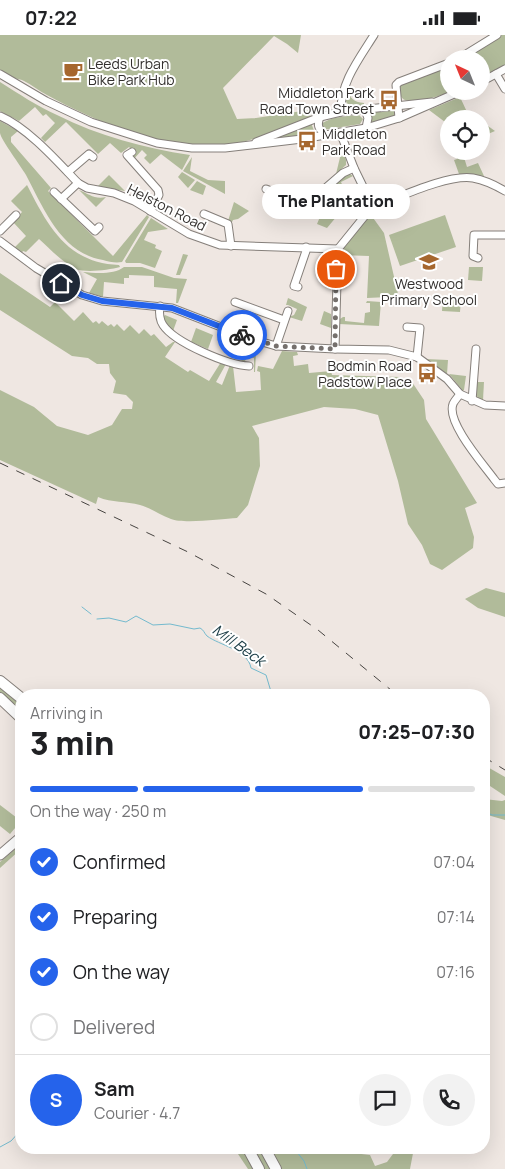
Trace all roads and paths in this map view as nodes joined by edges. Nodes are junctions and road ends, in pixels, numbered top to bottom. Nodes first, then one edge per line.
1 (374, 35) edge
2 (497, 35) edge
3 (473, 50) edge
4 (440, 66) edge
5 (505, 69) edge
6 (0, 74) edge
7 (496, 75) junction
8 (490, 78) edge
9 (505, 89) edge
10 (441, 100) edge
11 (436, 102) junction
12 (399, 105) junction
13 (365, 110) junction
14 (341, 112) junction
15 (0, 116) edge
16 (320, 117) junction
17 (399, 118) junction
18 (366, 127) junction
19 (340, 132) junction
20 (324, 134) junction
21 (249, 145) junction
22 (132, 152) dead end
23 (92, 157) dead end
24 (354, 168) junction
25 (68, 172) junction
26 (78, 183) junction
27 (266, 189) dead end
28 (505, 191) edge
29 (54, 192) dead end
30 (61, 199) junction
31 (373, 207) junction
32 (150, 211) junction
33 (16, 215) dead end
34 (204, 215) dead end
35 (99, 227) dead end
36 (0, 231) edge
37 (505, 235) edge
38 (0, 241) edge
39 (231, 246) junction
40 (306, 247) junction
41 (338, 249) junction
42 (478, 258) dead end
43 (298, 287) dead end
44 (235, 302) dead end
45 (160, 306) junction
46 (288, 311) dead end
47 (284, 320) junction
48 (407, 327) dead end
49 (276, 346) junction
50 (335, 349) junction
51 (476, 349) dead end
52 (417, 357) junction
53 (249, 366) dead end
54 (460, 394) junction
55 (472, 401) junction
56 (505, 406) edge
57 (505, 483) edge
58 (0, 681) edge
59 (15, 693) edge
60 (0, 698) edge
61 (15, 712) edge
62 (15, 842) edge
63 (0, 855) edge
64 (251, 1154) edge
65 (268, 1154) edge
66 (259, 1169) edge
67 (276, 1169) edge

1 - 14 street
2 - 3 street
4 - 12 street
5 - 7 street
6 - 21 street
7 - 8 street
7 - 9 street
10 - 11 street
11 - 12 street
11 - 17 street
12 - 13 street
12 - 17 street
13 - 14 street
13 - 18 street
14 - 16 street
15 - 25 street, Helston Road
16 - 20 street
16 - 21 street
17 - 18 street
18 - 19 street
19 - 20 street
19 - 24 street
20 - 21 street
22 - 32 street
23 - 25 street
24 - 27 street
24 - 31 street
25 - 26 street, Helston Road
26 - 30 street
26 - 32 street, Helston Road
28 - 31 street
29 - 30 street
30 - 35 street
31 - 41 street
32 - 39 street, Helston Road
33 - 36 street
34 - 39 street
37 - 42 street
38 - 45 street
39 - 40 street, Helston Road
40 - 41 street, Helston Road
40 - 43 street
41 - 50 street
44 - 47 street
45 - 49 street
45 - 53 street
46 - 47 street
47 - 49 street
48 - 52 street
49 - 50 street
50 - 52 street
51 - 55 street
52 - 54 street
54 - 55 street
54 - 57 street
55 - 56 street
58 - 59 highway
60 - 61 highway
62 - 63 main road
64 - 66 highway
65 - 67 highway

